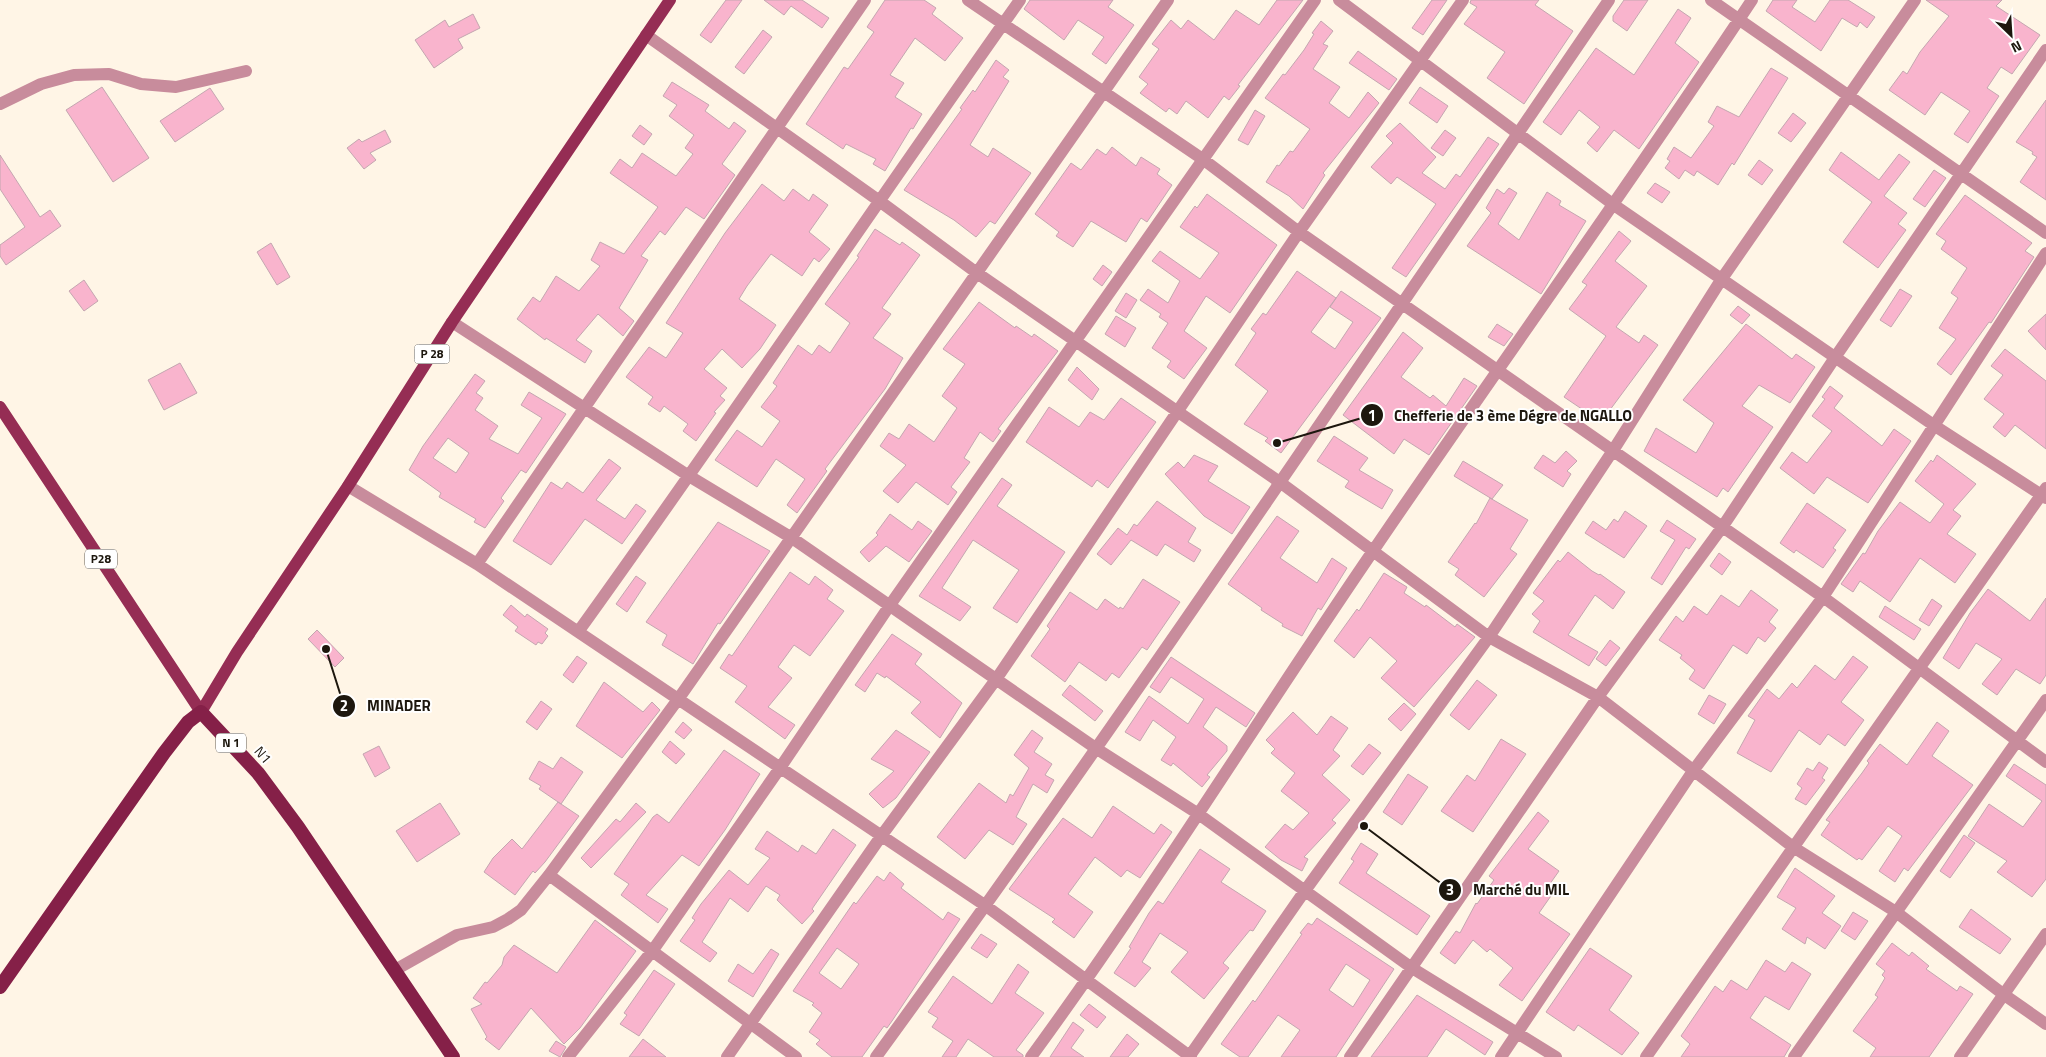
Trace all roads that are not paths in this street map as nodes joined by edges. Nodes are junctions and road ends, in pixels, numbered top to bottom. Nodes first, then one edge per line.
1 (670, 0) edge
2 (865, 0) edge
3 (968, 0) edge
4 (1020, 0) edge
5 (1168, 0) edge
6 (1315, 0) edge
7 (1339, 0) edge
8 (1463, 0) edge
9 (1609, 0) edge
10 (1711, 0) edge
11 (1752, 0) edge
12 (1916, 0) edge
13 (1739, 20) junction
14 (1003, 24) junction
15 (646, 36) junction
16 (2046, 50) edge
17 (1420, 62) junction
18 (246, 71) dead end
19 (1103, 90) junction
20 (1850, 96) junction
21 (0, 104) edge
22 (778, 128) junction
23 (1518, 134) junction
24 (1204, 160) junction
25 (1961, 172) junction
26 (878, 200) junction
27 (1614, 205) junction
28 (1299, 232) junction
29 (2046, 233) edge
30 (2046, 253) edge
31 (977, 273) junction
32 (1721, 280) junction
33 (1403, 303) junction
34 (452, 322) junction
35 (1075, 342) junction
36 (1836, 356) junction
37 (1499, 370) junction
38 (0, 407) edge
39 (586, 407) junction
40 (1178, 411) junction
41 (1935, 426) junction
42 (1614, 449) junction
43 (689, 476) junction
44 (1281, 483) junction
45 (348, 486) junction
46 (2044, 494) edge
47 (1723, 526) junction
48 (792, 538) junction
49 (1374, 550) junction
50 (477, 564) junction
51 (1823, 597) junction
52 (890, 605) junction
53 (578, 632) junction
54 (1489, 637) junction
55 (1918, 668) junction
56 (997, 678) junction
57 (1598, 697) junction
58 (679, 698) junction
59 (2046, 700) edge
60 (201, 712) junction
61 (2016, 740) junction
62 (1097, 749) junction
63 (2046, 762) edge
64 (780, 768) junction
65 (1692, 771) junction
66 (1197, 813) junction
67 (882, 835) junction
68 (1793, 847) junction
69 (549, 875) junction
70 (1304, 892) junction
71 (986, 906) junction
72 (1896, 912) junction
73 (2046, 934) edge
74 (653, 950) junction
75 (1412, 968) junction
76 (395, 970) junction
77 (1087, 980) junction
78 (0, 987) edge
79 (2003, 994) junction
80 (751, 1024) junction
81 (2046, 1024) edge
82 (1517, 1033) junction
83 (453, 1057) edge
84 (568, 1057) edge
85 (727, 1057) edge
86 (796, 1057) edge
87 (876, 1057) edge
88 (1030, 1057) edge
89 (1189, 1057) edge
90 (1350, 1057) edge
91 (1500, 1057) edge
92 (1556, 1057) edge
93 (1646, 1057) edge
94 (1794, 1057) edge
95 (1960, 1057) edge

1 - 15 main road, P 28
2 - 22 street
3 - 14 street
4 - 14 street
5 - 19 street
6 - 24 street
7 - 17 street
8 - 17 street
9 - 23 street
10 - 13 street
11 - 13 street
12 - 20 street
13 - 20 street
13 - 27 street
14 - 19 street
14 - 26 street
15 - 22 street
15 - 34 main road, P 28
16 - 25 street
17 - 23 street
17 - 28 street
18 - 21 street
19 - 24 street
19 - 31 street
20 - 25 street
20 - 32 street
22 - 26 street
22 - 39 street
23 - 27 street
23 - 33 street
24 - 28 street
24 - 35 street
25 - 29 street
25 - 36 street
26 - 31 street
26 - 43 street
27 - 32 street
27 - 37 street
28 - 33 street
28 - 40 street
30 - 41 street
31 - 35 street
31 - 48 street
32 - 36 street
32 - 42 street
33 - 37 street
33 - 44 street
34 - 39 street
34 - 45 main road, P 28
35 - 40 street
35 - 52 street
36 - 41 street
36 - 47 street
37 - 42 street
37 - 49 street
38 - 60 main road, P28
39 - 43 street
39 - 50 street
40 - 44 street
40 - 56 street
41 - 46 street
41 - 51 street
42 - 47 street
42 - 54 street
43 - 48 street
43 - 53 street
44 - 49 street
44 - 62 street
45 - 50 street
45 - 60 main road, P 28
46 - 55 street
47 - 51 street
47 - 57 street
48 - 52 street
48 - 58 street
49 - 54 street
49 - 66 street
50 - 53 street
51 - 55 street
51 - 65 street
52 - 56 street
52 - 64 street
53 - 58 street
54 - 57 street
54 - 70 street
55 - 61 street
55 - 68 street
56 - 62 street
56 - 67 street
57 - 65 street
57 - 75 street
58 - 64 street
58 - 69 street
59 - 61 street
60 - 76 highway, N1 / N 1
60 - 78 highway
61 - 63 street
61 - 72 street
62 - 66 street
62 - 71 street
64 - 67 street
64 - 74 street
65 - 68 street
65 - 82 street
66 - 70 street
66 - 77 street
67 - 71 street
67 - 80 street
68 - 72 street
68 - 93 street
69 - 74 street
69 - 76 street
70 - 75 street
70 - 89 street
71 - 77 street
71 - 87 street
72 - 79 street
72 - 94 street
73 - 79 street
74 - 80 street
74 - 84 street
75 - 82 street
75 - 90 street
76 - 83 highway, N1 / N 1
77 - 88 street
77 - 89 street
79 - 81 street
79 - 95 street
80 - 85 street
80 - 86 street
82 - 91 street
82 - 92 street

